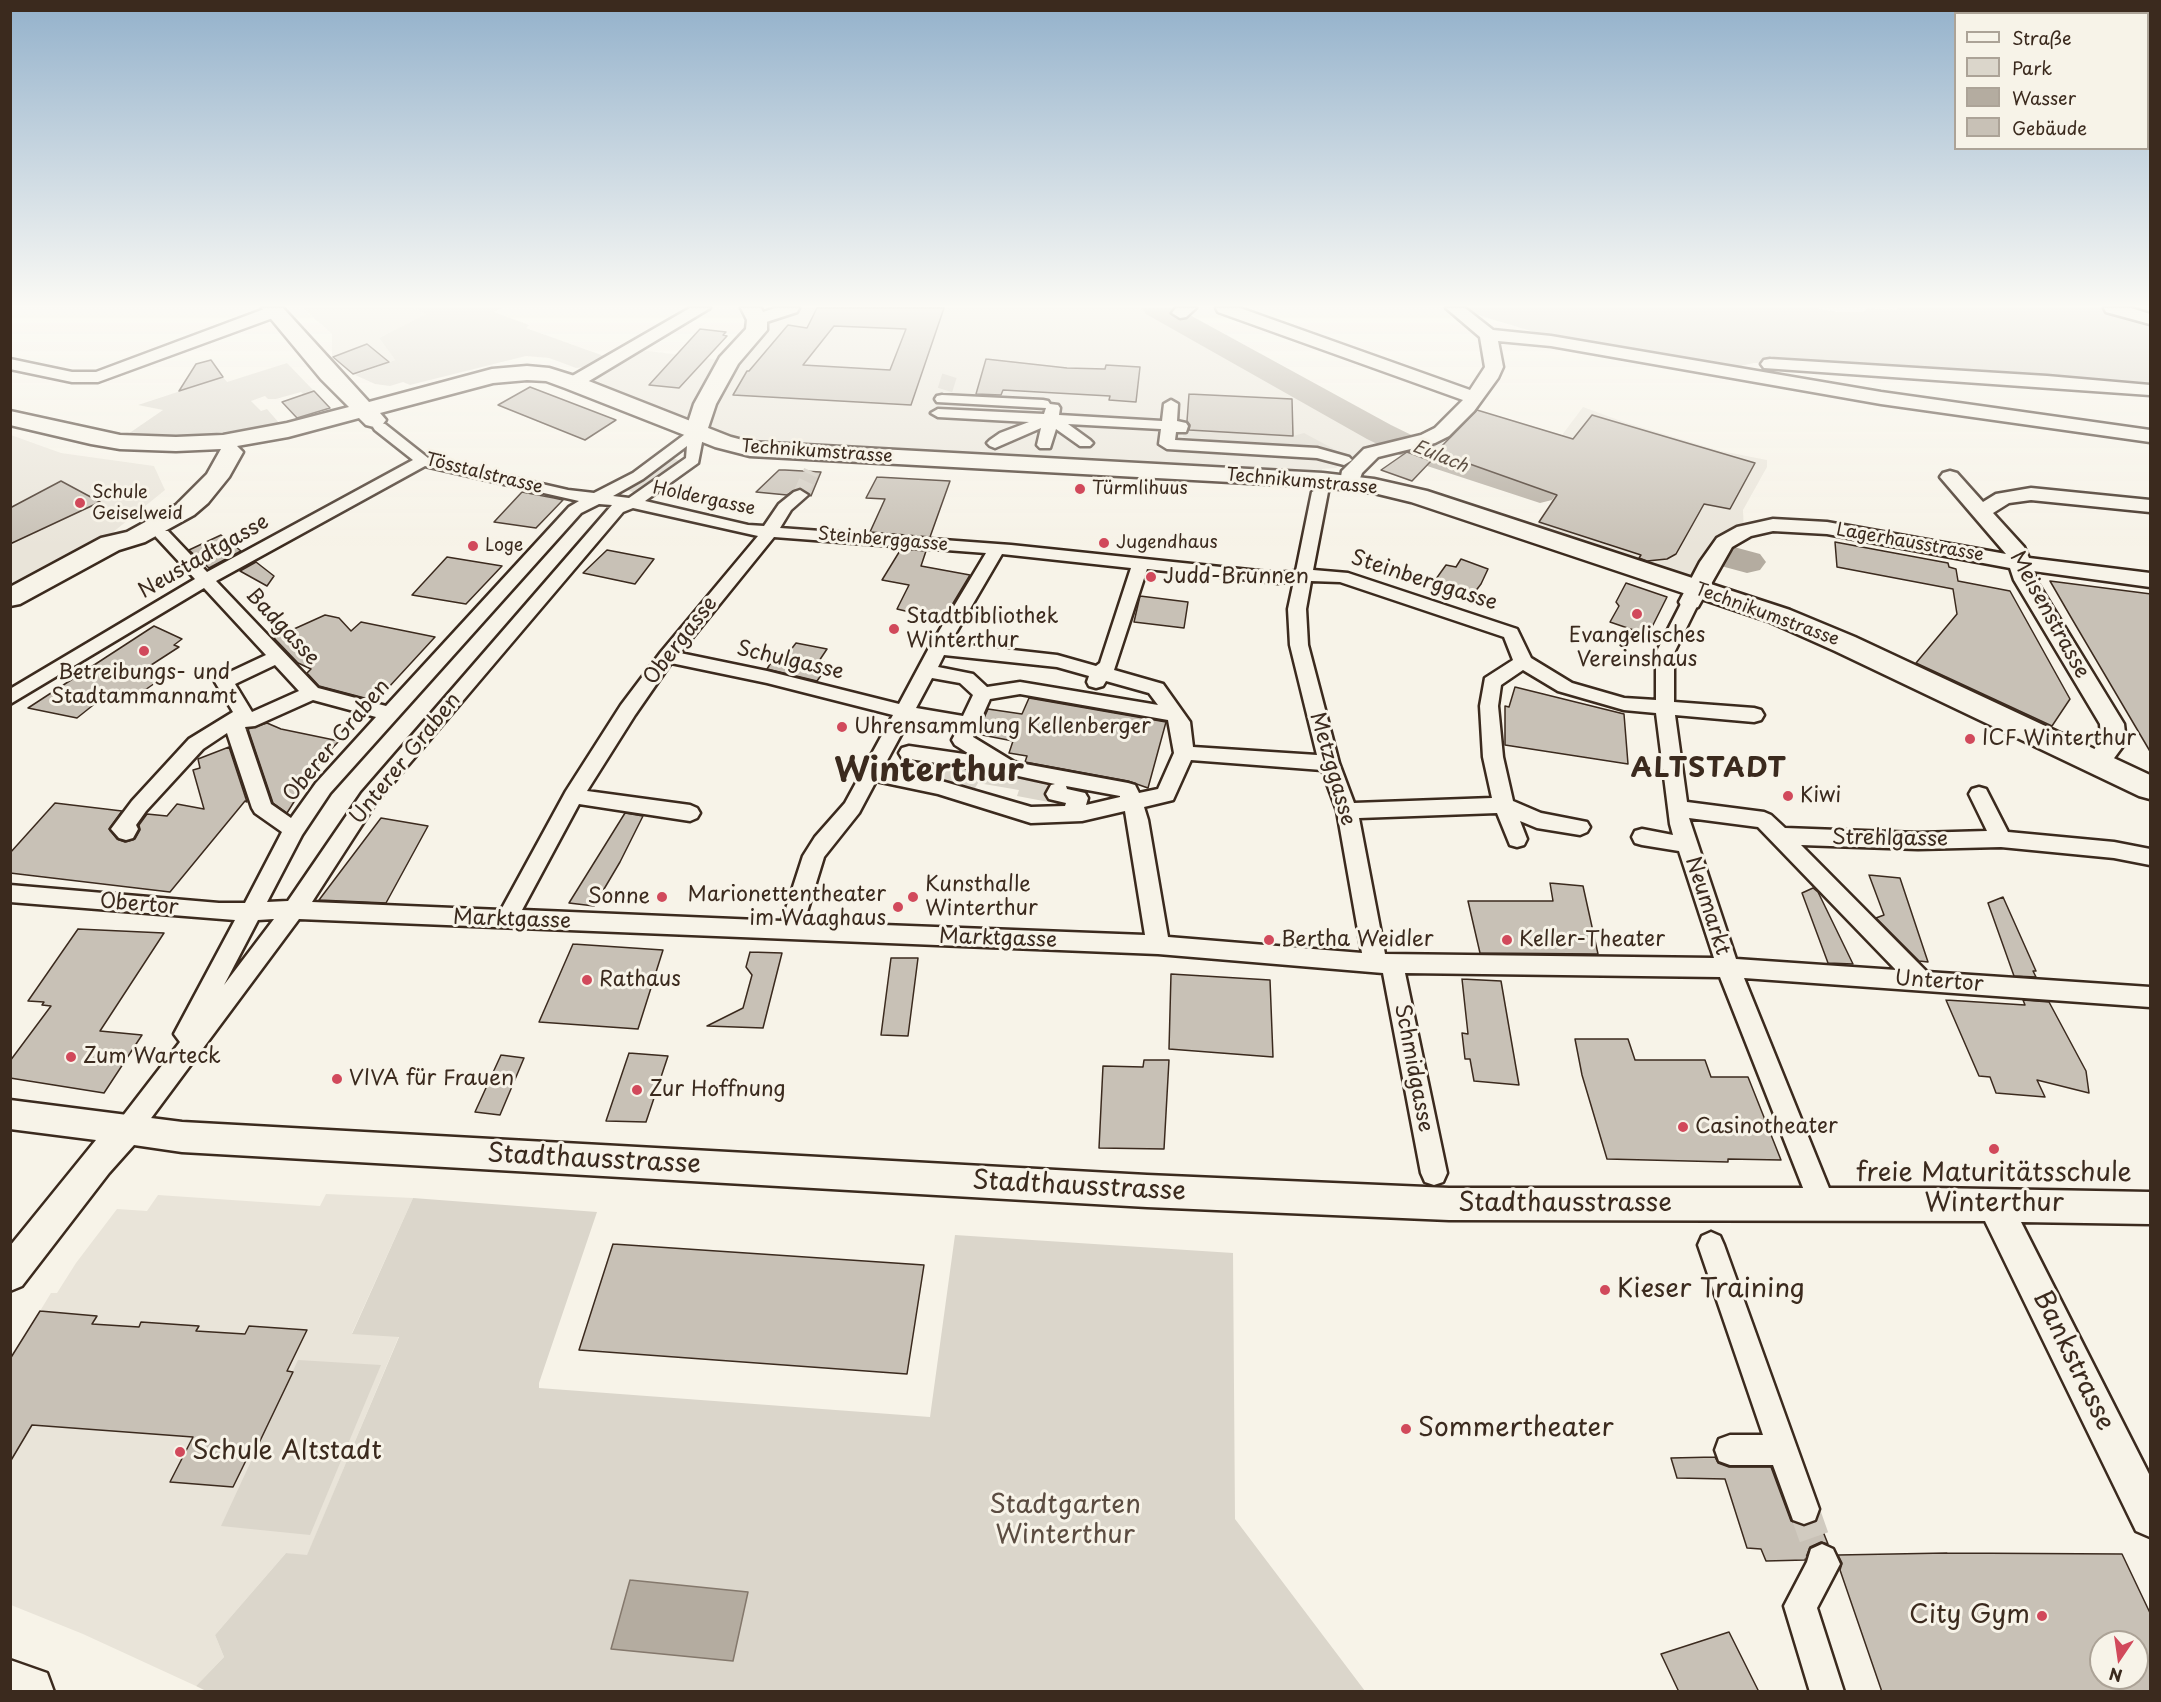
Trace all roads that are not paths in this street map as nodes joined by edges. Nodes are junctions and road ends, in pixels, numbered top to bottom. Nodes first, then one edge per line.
1 (344, 387) edge
2 (483, 387) edge
3 (584, 387) edge
4 (713, 387) edge
5 (1445, 387) edge
6 (1481, 387) edge
7 (1820, 387) edge
8 (2122, 387) edge
9 (2151, 390) edge
10 (1474, 398) junction
11 (1052, 412) junction
12 (1188, 412) dead end
13 (1172, 417) junction
14 (10, 418) edge
15 (373, 419) junction
16 (10, 424) edge
17 (697, 432) junction
18 (931, 435) dead end
19 (2151, 436) edge
20 (995, 443) dead end
21 (1085, 443) dead end
22 (1045, 445) dead end
23 (220, 449) junction
24 (423, 461) junction
25 (1347, 471) junction
26 (1950, 477) dead end
27 (1320, 492) dead end
28 (800, 495) tunnel mouth
29 (598, 500) junction
30 (632, 503) junction
31 (2151, 506) edge
32 (1980, 512) junction
33 (769, 531) junction
34 (162, 534) dead end
35 (997, 549) junction
36 (2019, 563) junction
37 (1142, 564) junction
38 (1305, 575) junction
39 (207, 579) junction
40 (2151, 580) edge
41 (1694, 595) junction
42 (10, 598) edge
43 (939, 648) junction
44 (977, 652) junction
45 (279, 656) junction
46 (667, 656) junction
47 (1523, 662) junction
48 (926, 671) junction
49 (1100, 672) junction
50 (966, 678) junction
51 (312, 693) junction
52 (983, 694) junction
53 (10, 698) edge
54 (1090, 700) junction
55 (1665, 708) junction
56 (904, 711) junction
57 (244, 714) junction
58 (390, 714) junction
59 (1174, 714) junction
60 (1754, 715) dead end
61 (966, 732) junction
62 (909, 753) junction
63 (1184, 753) junction
64 (1329, 763) junction
65 (2097, 763) junction
66 (1009, 768) junction
67 (871, 773) junction
68 (1060, 784) junction
69 (938, 787) junction
70 (2151, 788) edge
71 (1979, 794) dead end
72 (573, 796) junction
73 (1135, 804) junction
74 (1504, 805) junction
75 (1678, 809) junction
76 (1347, 811) junction
77 (690, 813) dead end
78 (1073, 814) junction
79 (1580, 827) dead end
80 (294, 830) junction
81 (126, 832) dead end
82 (1775, 832) junction
83 (1642, 837) dead end
84 (1517, 839) dead end
85 (2001, 839) junction
86 (1687, 844) junction
87 (2151, 856) edge
88 (10, 893) edge
89 (293, 910) junction
90 (259, 911) junction
91 (506, 920) junction
92 (790, 931) junction
93 (1158, 945) junction
94 (1384, 963) junction
95 (1728, 968) junction
96 (1920, 980) junction
97 (2151, 997) edge
98 (156, 1090) junction
99 (10, 1114) edge
100 (128, 1129) junction
101 (1434, 1173) dead end
102 (1822, 1203) junction
103 (1995, 1205) junction
104 (2151, 1208) edge
105 (1712, 1245) dead end
106 (10, 1274) edge
107 (1730, 1450) dead end
108 (1783, 1450) junction
109 (1804, 1509) tunnel mouth
110 (2151, 1517) edge
111 (1822, 1560) tunnel mouth
112 (10, 1686) edge
113 (28, 1692) edge
114 (1827, 1692) edge

1 - 15 main road, Tösstalstrasse
2 - 15 main road, Technikumstrasse
3 - 17 main road, Technikumstrasse
4 - 17 main road
5 - 10 street
6 - 10 street
7 - 19 street
8 - 9 street
10 - 25 street
11 - 13 street
11 - 18 street
11 - 20 street
11 - 21 street
11 - 22 street
12 - 13 street
13 - 25 street
14 - 23 main road
15 - 23 main road, Technikumstrasse
15 - 24 street, Tösstalstrasse
16 - 23 main road
17 - 25 main road, Technikumstrasse
17 - 29 street, Oberer Graben
17 - 30 street, Unterer Graben
23 - 42 main road
24 - 29 street, Tösstalstrasse
24 - 39 street, Neustadtgasse
25 - 41 main road, Technikumstrasse
26 - 32 street, Meisenstrasse
27 - 38 street, Metzggasse
28 - 33 street, Obergasse
29 - 30 street, Tösstalstrasse
29 - 58 street, Oberer Graben
30 - 33 street, Holdergasse
30 - 89 street, Unterer Graben
31 - 32 street
32 - 36 street, Meisenstrasse
33 - 35 street, Steinberggasse
33 - 46 street, Obergasse
34 - 39 street, Badgasse
35 - 37 street, Steinberggasse
35 - 43 street
36 - 40 street, Lagerhausstrasse
36 - 41 street, Lagerhausstrasse
36 - 65 street, Meisenstrasse
37 - 38 street, Steinberggasse
37 - 49 street
38 - 47 street, Steinberggasse
38 - 64 street, Metzggasse
39 - 45 street, Badgasse
39 - 53 street, Neustadtgasse
41 - 55 street, Neumarkt
41 - 65 main road, Technikumstrasse
43 - 44 street
43 - 48 street
44 - 49 street
44 - 50 street
45 - 51 street, Badgasse
45 - 57 street
46 - 56 street, Schulgasse
46 - 72 street, Obergasse
47 - 55 street
47 - 74 street
48 - 50 street
48 - 56 street
49 - 54 street
49 - 59 street
50 - 52 street
51 - 57 street
51 - 58 street, Badgasse
52 - 54 street
52 - 61 street
54 - 59 street
55 - 60 street
55 - 75 street, Neumarkt
56 - 61 street, Schulgasse
56 - 62 street
56 - 67 street
57 - 80 street
57 - 81 street
58 - 80 street, Oberer Graben
59 - 63 street
61 - 62 street
61 - 66 street, Schulgasse
62 - 66 street
62 - 67 street
62 - 69 street
63 - 64 street
63 - 73 street
64 - 76 street, Metzggasse
65 - 70 main road, Technikumstrasse
66 - 68 street
67 - 69 street
67 - 92 street
68 - 73 street
68 - 78 street
69 - 78 street
71 - 85 street
72 - 77 street
72 - 91 street, Obergasse
73 - 78 street
73 - 93 street
74 - 76 street
74 - 79 street
74 - 84 street
75 - 82 street
75 - 86 street, Neumarkt
76 - 94 street, Metzggasse
80 - 90 street, Oberer Graben
82 - 85 street, Strehlgasse
82 - 96 street
83 - 86 street, Neumarkt
85 - 87 street, Strehlgasse
86 - 95 street, Neumarkt
88 - 90 street, Obertor
89 - 90 street, Marktgasse
89 - 91 street, Marktgasse
89 - 98 street, Unterer Graben
90 - 98 street, Oberer Graben
91 - 92 street, Marktgasse
92 - 93 street, Marktgasse
93 - 94 street, Marktgasse
94 - 95 street, Marktgasse
94 - 101 street, Schmidgasse
95 - 96 street, Untertor
95 - 102 street, Neumarkt
96 - 97 street, Untertor
98 - 100 street
99 - 100 street, Stadthausstrasse
100 - 102 street, Stadthausstrasse
100 - 106 street
102 - 103 street, Stadthausstrasse
103 - 104 street, Stadthausstrasse
103 - 110 street, Bankstrasse
105 - 108 street
107 - 108 street
108 - 109 street
111 - 114 street
112 - 113 main road

